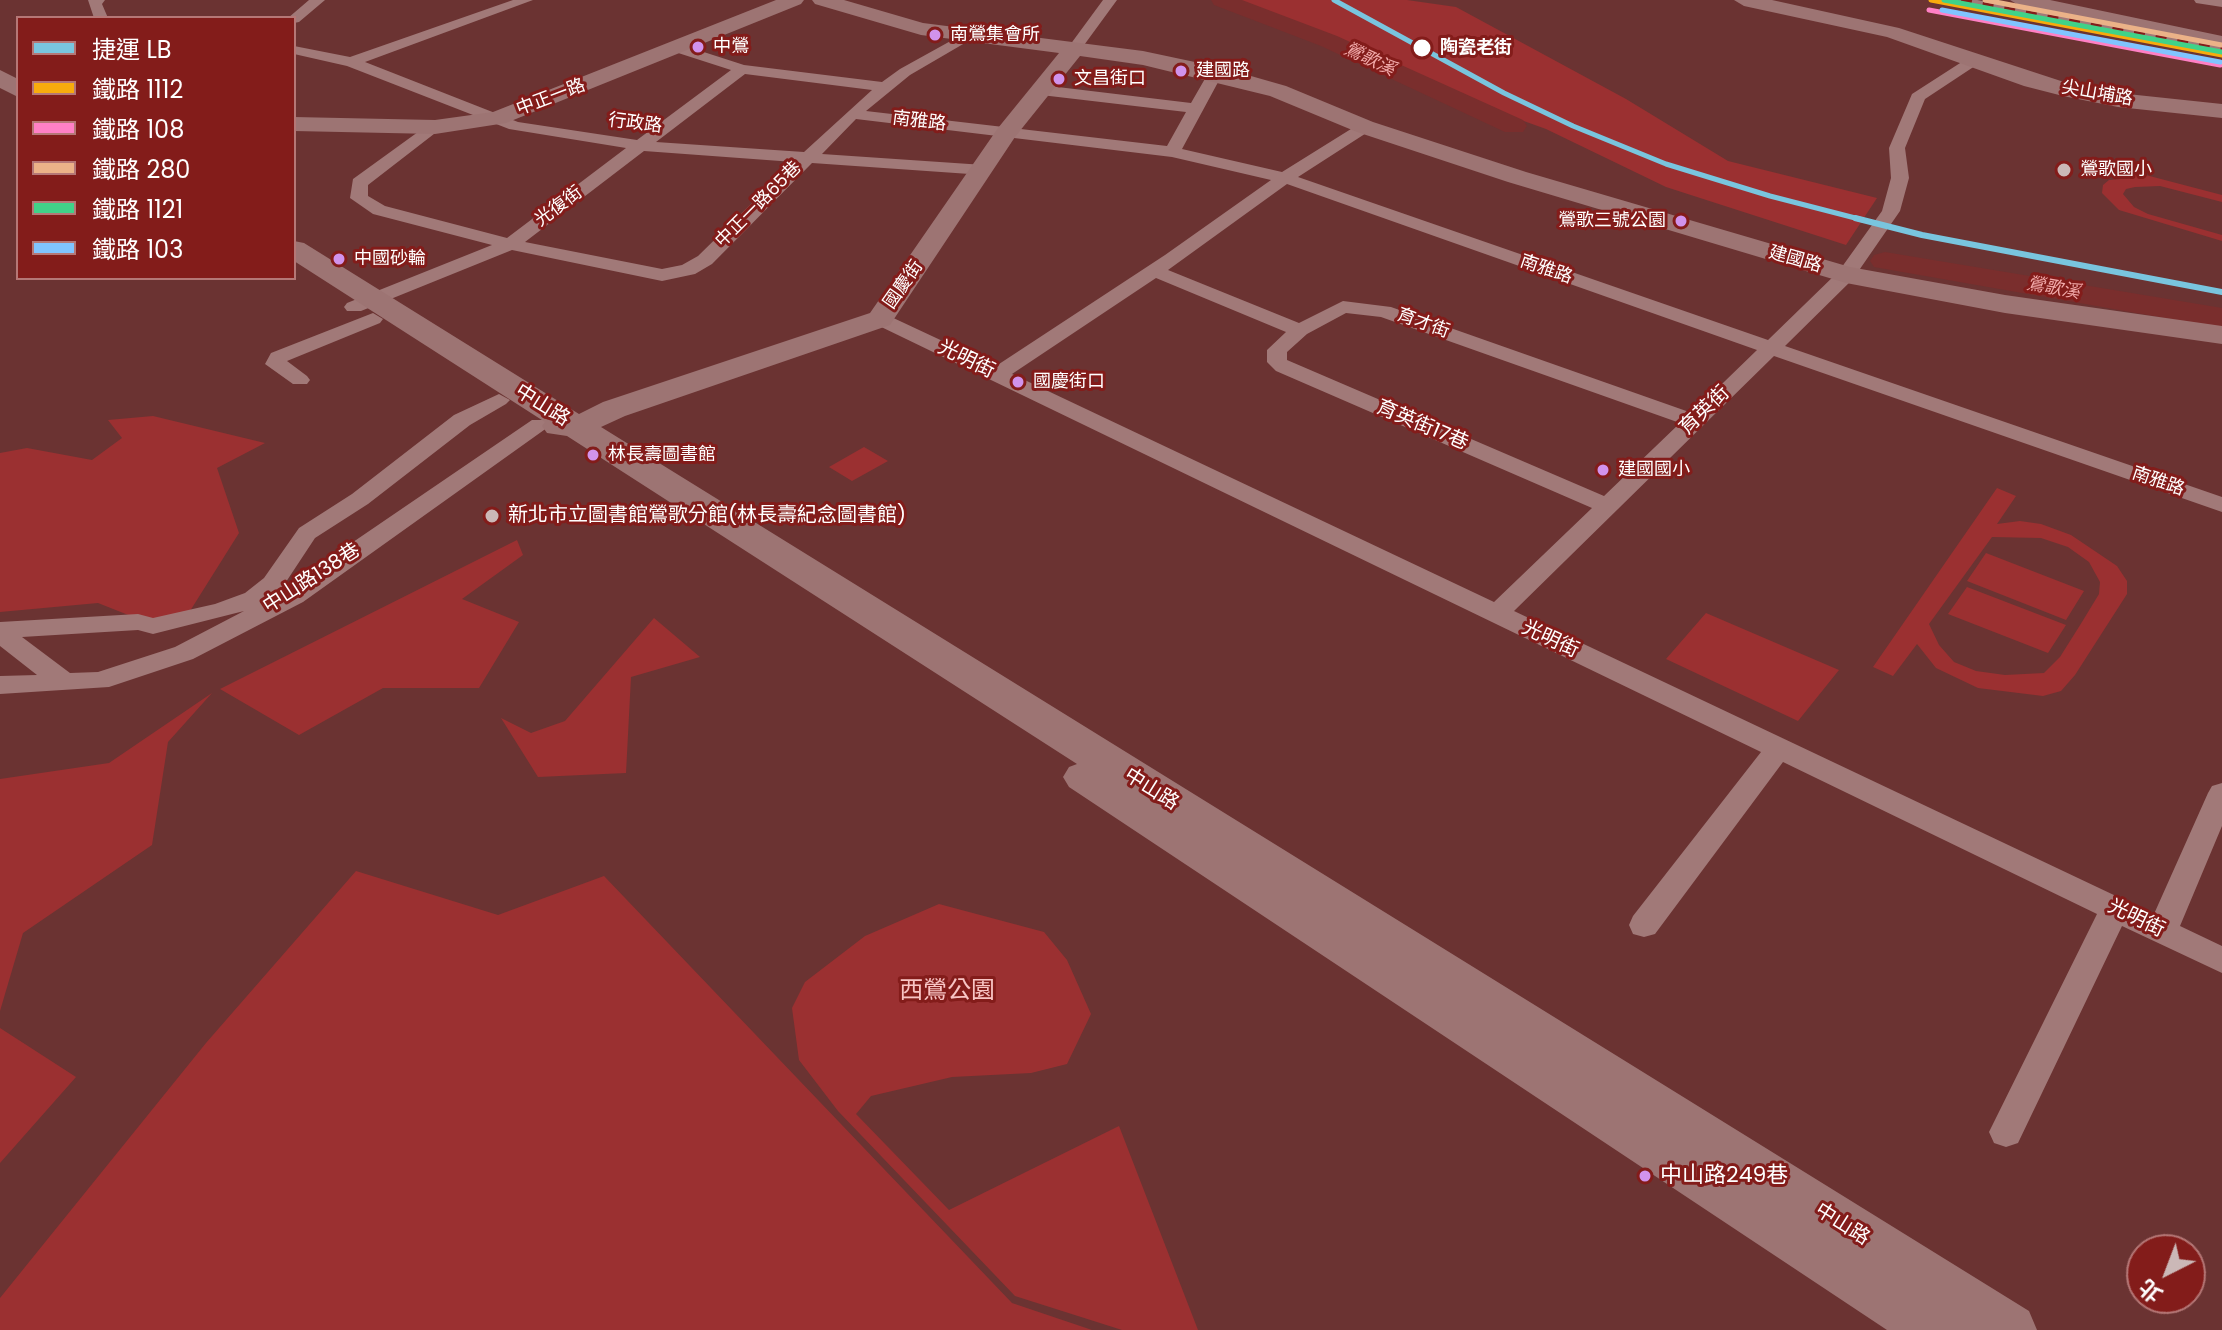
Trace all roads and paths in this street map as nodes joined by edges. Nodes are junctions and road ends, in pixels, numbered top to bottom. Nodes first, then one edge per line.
1 (318, 0) edge
2 (526, 0) edge
3 (794, 0) edge
4 (822, 0) edge
5 (1110, 0) edge
6 (1744, 0) edge
7 (2020, 0) edge
8 (2201, 0) edge
9 (2222, 3) edge
10 (296, 17) edge
11 (965, 37) junction
12 (2222, 42) edge
13 (677, 48) junction
14 (1074, 49) junction
15 (296, 50) edge
16 (1976, 59) junction
17 (351, 62) junction
18 (742, 69) junction
19 (1215, 73) junction
20 (883, 87) junction
21 (1041, 90) junction
22 (1196, 108) junction
23 (2222, 111) edge
24 (852, 114) junction
25 (498, 118) junction
26 (296, 124) edge
27 (435, 127) junction
28 (1365, 127) junction
29 (1006, 133) junction
30 (642, 146) junction
31 (1172, 152) junction
32 (807, 156) junction
33 (984, 170) junction
34 (1285, 178) junction
35 (510, 244) junction
36 (296, 251) edge
37 (1851, 269) junction
38 (296, 270) edge
39 (1154, 271) junction
40 (367, 309) junction
41 (880, 319) junction
42 (1300, 330) junction
43 (2222, 335) edge
44 (1771, 347) junction
45 (997, 375) junction
46 (300, 380) dead end
47 (499, 400) junction
48 (1695, 421) junction
49 (558, 426) junction
50 (2222, 505) edge
51 (1608, 506) junction
52 (1496, 614) junction
53 (861, 620) junction
54 (0, 632) edge
55 (61, 680) junction
56 (0, 685) edge
57 (1779, 748) junction
58 (2222, 793) edge
59 (2115, 909) junction
60 (1644, 925) dead end
61 (2162, 931) junction
62 (2222, 960) edge
63 (2006, 1132) dead end
64 (1936, 1330) edge
65 (2009, 1330) edge

1 - 10 street
2 - 17 street
3 - 13 street, 中正一路
4 - 11 street, 建國路
5 - 14 street, 國慶街
6 - 16 street, 尖山埔路
7 - 12 street
8 - 9 street
11 - 14 street, 建國路
11 - 20 street, 中正一路65巷
13 - 18 street
13 - 25 street, 中正一路
14 - 19 street, 建國路
14 - 21 street, 國慶街
15 - 17 street, 行政路
16 - 23 street, 尖山埔路
16 - 37 street, 育英街
17 - 25 street, 行政路
18 - 20 street
18 - 30 street, 光復街
19 - 22 street
19 - 28 street, 建國路
20 - 24 street, 中正一路65巷
21 - 22 street
21 - 29 street, 國慶街
22 - 31 street
24 - 29 street, 南雅路
24 - 32 street, 中正一路65巷
25 - 27 street, 中正一路
25 - 30 street, 行政路
26 - 27 street, 中正一路
27 - 35 street, 中正一路65巷
28 - 34 street
28 - 37 street, 建國路
29 - 31 street, 南雅路
29 - 33 street, 國慶街
30 - 32 street, 行政路
30 - 35 street, 光復街
31 - 34 street, 南雅路
32 - 33 street, 行政路
32 - 35 street, 中正一路65巷
33 - 41 street, 國慶街
34 - 39 street
34 - 44 street, 南雅路
35 - 40 street, 光復街
36 - 40 street, 中山路
37 - 43 street, 建國路
37 - 44 street, 育英街
38 - 40 street, 中山路
39 - 42 street
39 - 45 street
40 - 46 street, 光復街
40 - 47 street, 中山路
40 - 49 street, 中山路
41 - 45 street, 光明街
41 - 49 street, 國慶街
42 - 48 street, 育才街
42 - 51 street, 育英街17巷
44 - 48 street, 育英街
44 - 50 street, 南雅路
45 - 52 street, 光明街
47 - 49 street, 中山路
47 - 54 street
48 - 51 street, 育英街
49 - 53 street, 中山路
49 - 55 street, 中山路138巷
51 - 52 street, 育英街
52 - 57 street, 光明街
53 - 64 street, 中山路
53 - 65 street, 中山路
54 - 55 street
55 - 56 street, 中山路138巷
57 - 59 street, 光明街
57 - 60 street
58 - 61 street
59 - 61 street, 光明街
59 - 63 street
61 - 62 street, 光明街

